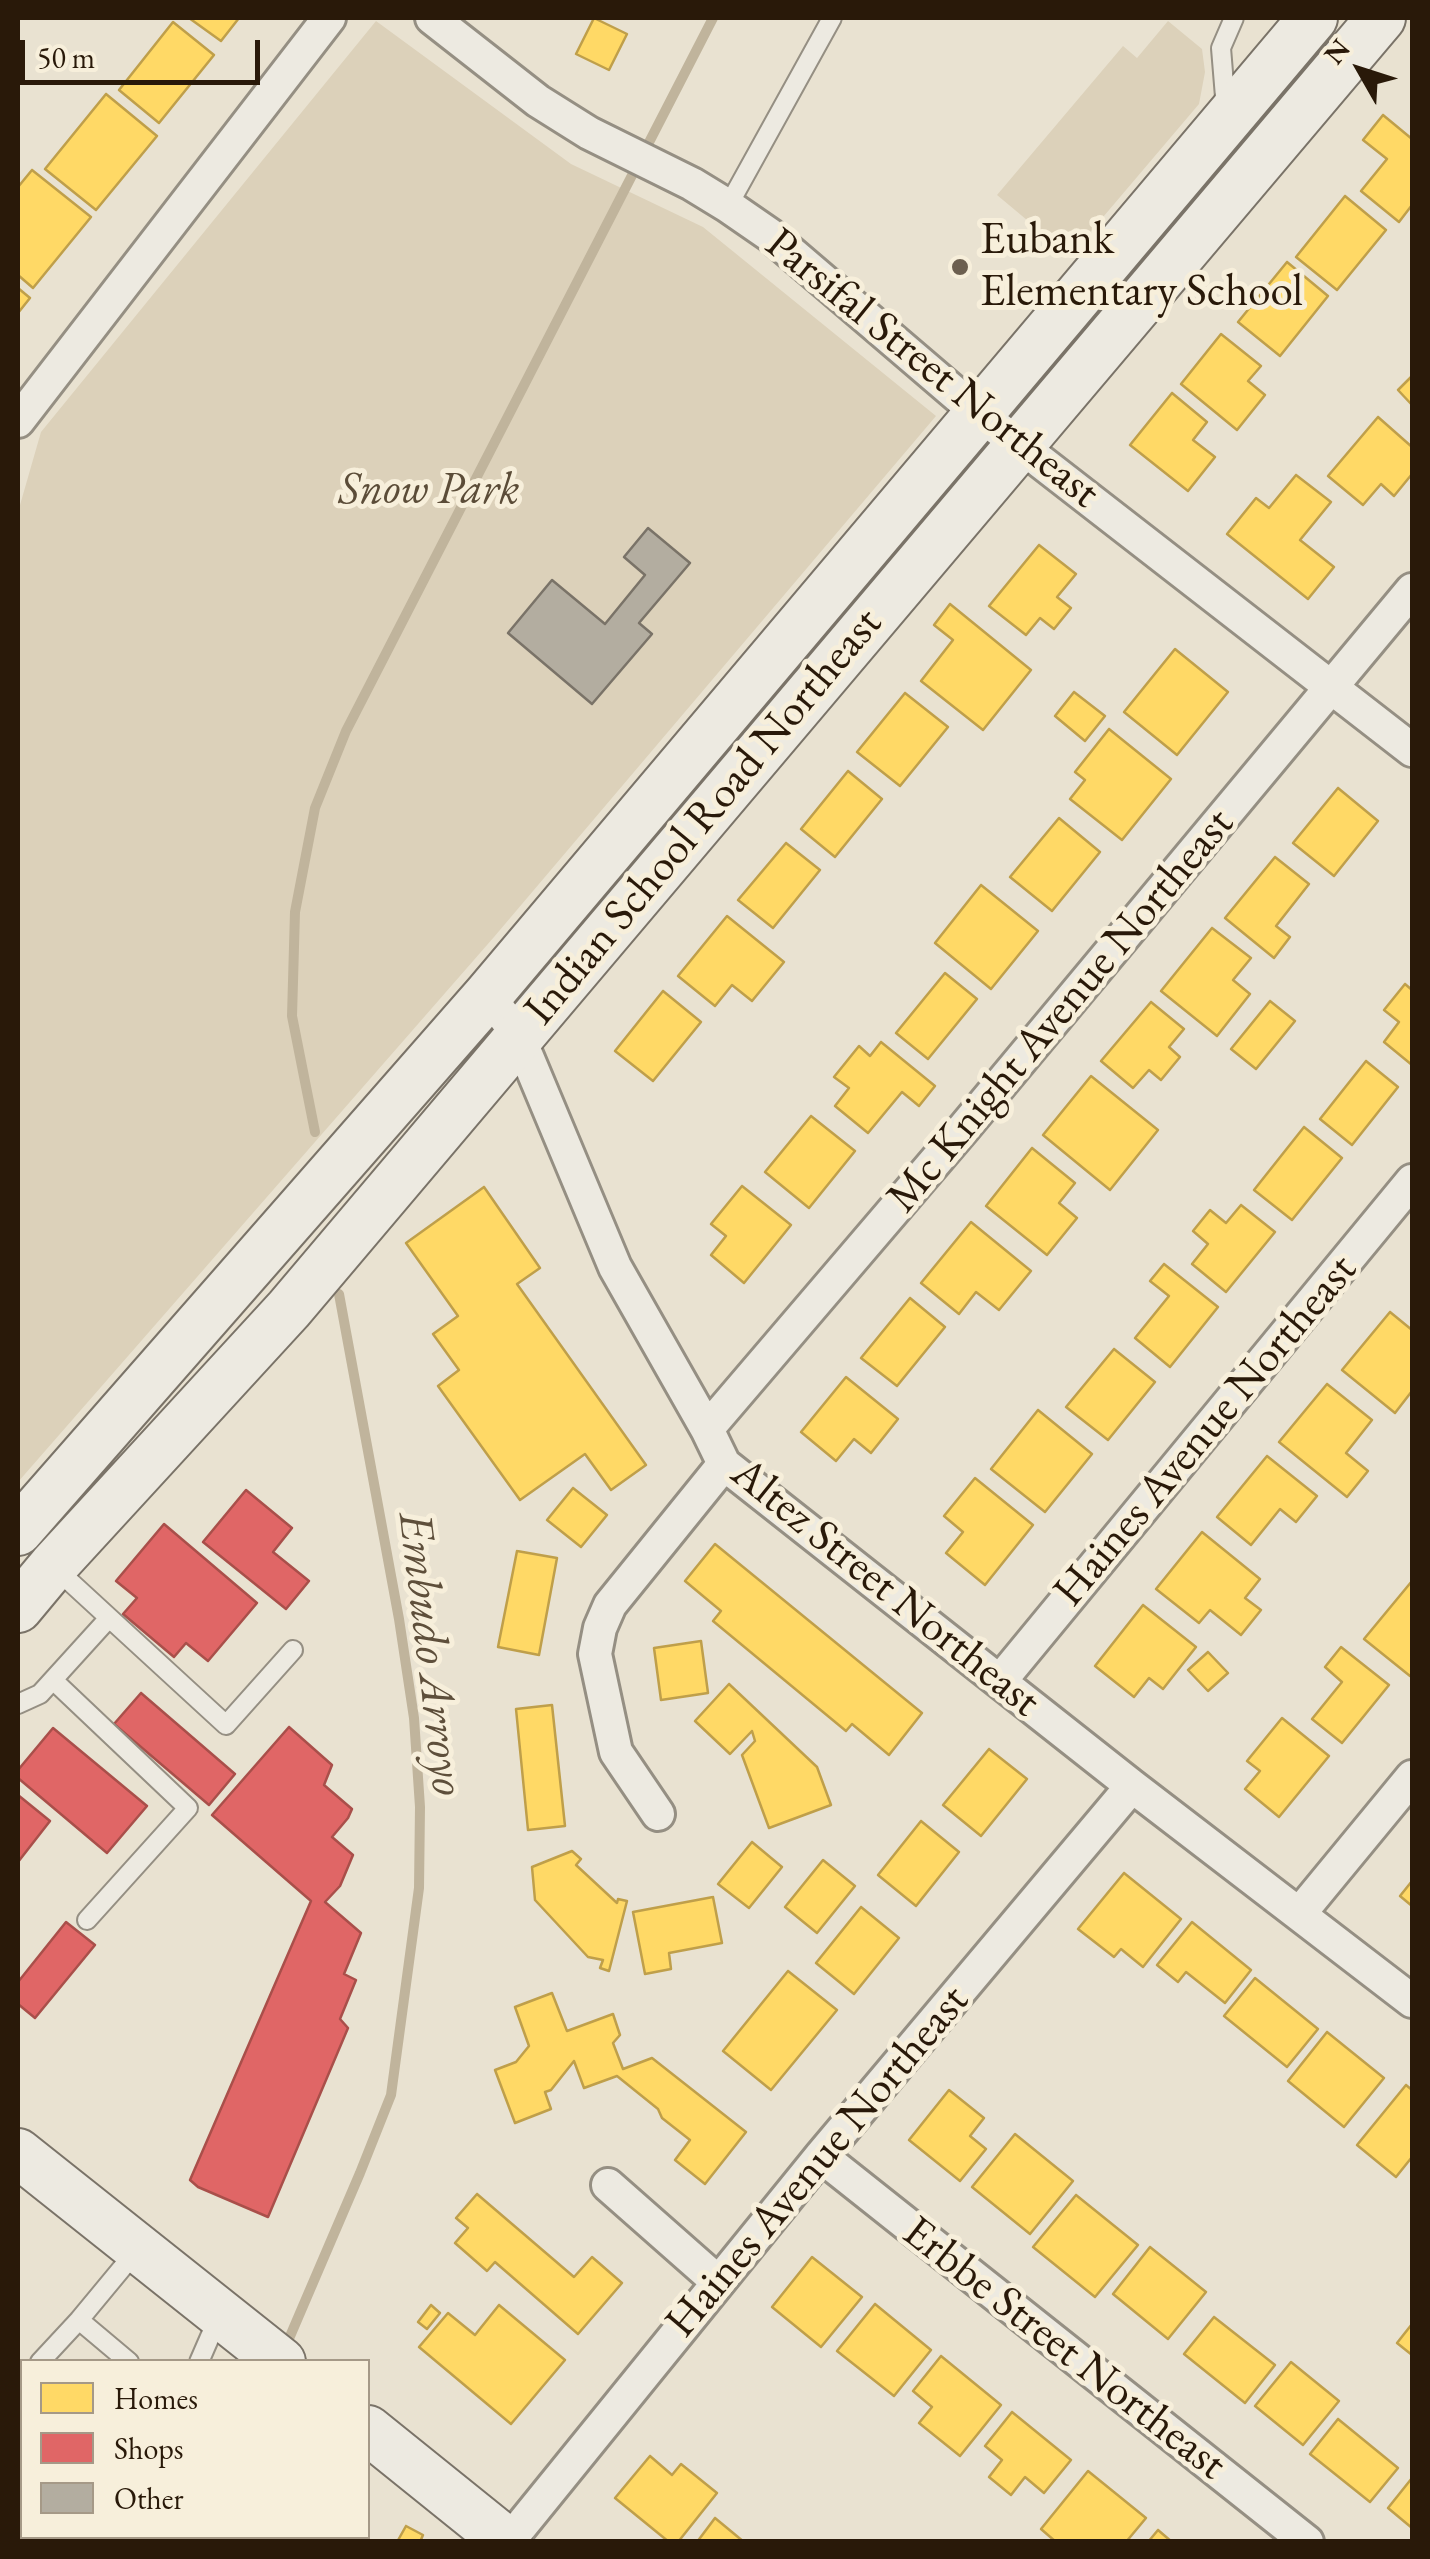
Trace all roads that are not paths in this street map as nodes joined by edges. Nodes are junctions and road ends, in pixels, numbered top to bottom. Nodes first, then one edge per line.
1 (329, 18) edge
2 (432, 18) edge
3 (832, 18) edge
4 (1234, 18) edge
5 (1313, 18) edge
6 (1381, 18) edge
7 (1227, 119) junction
8 (728, 206) junction
9 (978, 413) junction
10 (18, 421) edge
11 (1019, 445) junction
12 (1412, 590) edge
13 (1332, 688) junction
14 (1412, 750) edge
15 (488, 995) junction
16 (518, 1035) junction
17 (1412, 1181) edge
18 (707, 1429) junction
19 (724, 1464) junction
20 (32, 1549) edge
21 (18, 1608) edge
22 (109, 1618) junction
23 (293, 1650) dead end
24 (52, 1680) junction
25 (1000, 1681) junction
26 (18, 1704) edge
27 (1412, 1776) edge
28 (1132, 1786) junction
29 (658, 1814) dead end
30 (1300, 1913) junction
31 (88, 1920) dead end
32 (1412, 2000) edge
33 (18, 2154) edge
34 (821, 2156) junction
35 (608, 2186) dead end
36 (138, 2250) junction
37 (718, 2282) junction
38 (79, 2320) junction
39 (249, 2337) edge
40 (43, 2359) edge
41 (125, 2359) edge
42 (204, 2359) edge
43 (370, 2432) edge
44 (508, 2542) edge
45 (1307, 2542) edge

1 - 10 street
2 - 8 street, Parsifal Street Northeast
3 - 8 lane
4 - 7 lane
5 - 7 street, Indian School Road Northeast
6 - 11 street, Indian School Road Northeast
7 - 9 street, Indian School Road Northeast
8 - 9 street, Parsifal Street Northeast
9 - 11 street, Parsifal Street Northeast
9 - 15 street, Indian School Road Northeast
11 - 13 street, Parsifal Street Northeast
11 - 16 street, Indian School Road Northeast
12 - 13 street, Mc Knight Avenue Northeast
13 - 14 street, Parsifal Street Northeast
13 - 18 street, Mc Knight Avenue Northeast
15 - 16 street, Altez Street Northeast
15 - 20 street, Indian School Road Northeast
16 - 18 street, Altez Street Northeast
16 - 20 street, Indian School Road Northeast
17 - 25 street, Haines Avenue Northeast
18 - 19 street, Altez Street Northeast
19 - 25 street, Altez Street Northeast
19 - 29 street
20 - 21 street, Indian School Road Northeast
20 - 22 lane
22 - 23 lane
22 - 24 lane
24 - 26 lane
24 - 31 lane
25 - 28 street, Altez Street Northeast
27 - 30 street
28 - 30 street, Altez Street Northeast
28 - 34 street, Haines Avenue Northeast
30 - 32 street, Altez Street Northeast
33 - 36 street
34 - 37 street, Haines Avenue Northeast
34 - 45 street, Erbbe Street Northeast
35 - 37 street
36 - 38 lane
36 - 39 street
37 - 44 street, Haines Avenue Northeast
38 - 40 lane
38 - 41 lane
39 - 42 lane
43 - 44 street

